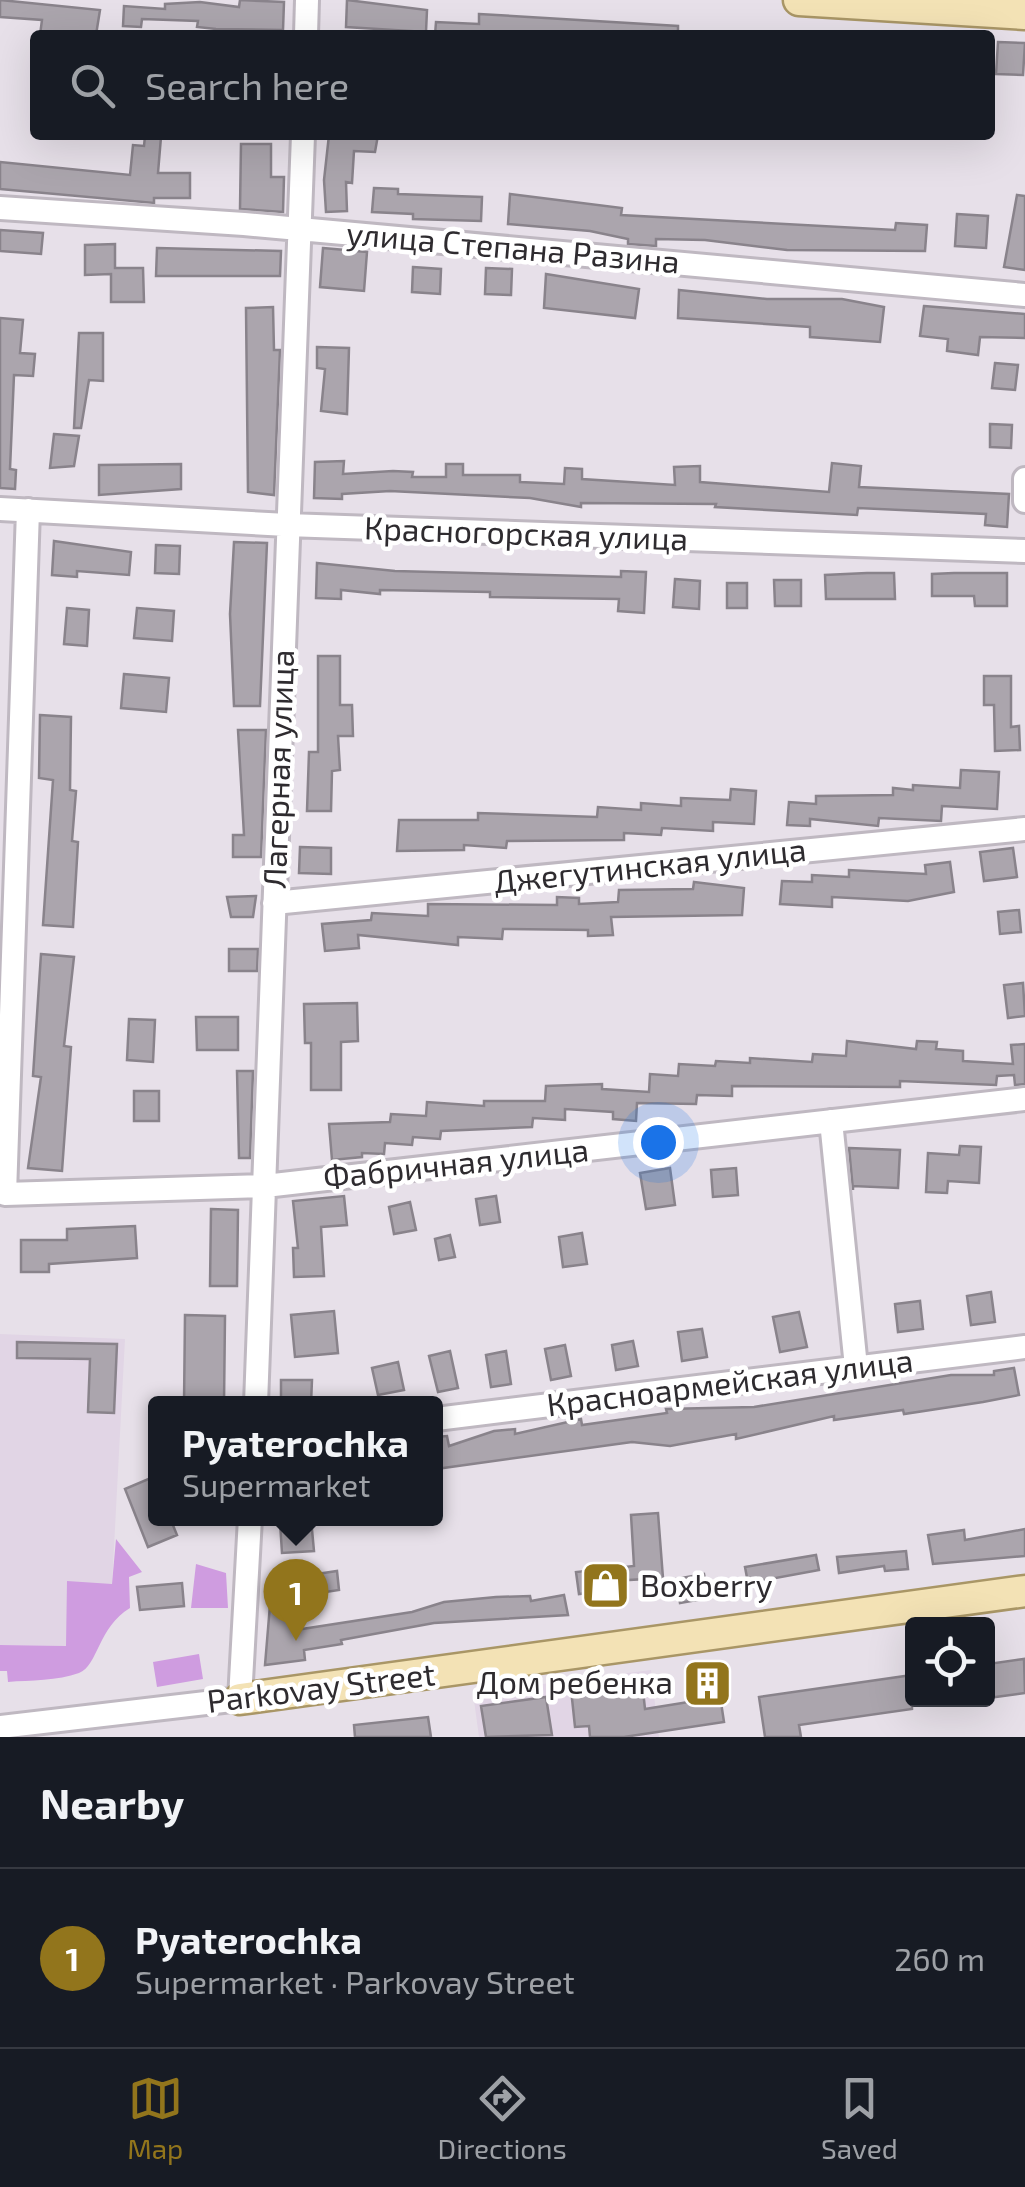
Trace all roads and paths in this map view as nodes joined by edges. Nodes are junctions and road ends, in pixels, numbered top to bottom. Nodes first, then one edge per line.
1 (307, 0) edge
2 (799, 0) edge
3 (1025, 14) edge
4 (306, 30) edge
5 (303, 140) edge
6 (0, 208) edge
7 (300, 228) junction
8 (1025, 295) edge
9 (1025, 479) edge
10 (1025, 501) edge
11 (0, 509) edge
12 (28, 510) junction
13 (286, 525) junction
14 (1025, 552) edge
15 (1025, 829) edge
16 (274, 902) junction
17 (1025, 1100) edge
18 (832, 1122) junction
19 (266, 1186) junction
20 (1025, 1346) edge
21 (856, 1367) junction
22 (256, 1396) edge
23 (443, 1418) edge
24 (250, 1526) edge
25 (1025, 1591) edge
26 (240, 1699) junction
27 (0, 1727) edge
28 (87, 1727) edge
29 (53, 1729) edge

1 - 4 street
2 - 3 main road
5 - 7 street, Лагерная улица
6 - 7 street, улица Степана Разина
7 - 8 street, улица Степана Разина
7 - 13 street, Лагерная улица
9 - 10 street
11 - 12 street, Красногорская улица
12 - 13 street, Красногорская улица
12 - 19 street, Фабричная улица
13 - 14 street, Красногорская улица
13 - 16 street, Лагерная улица
15 - 16 street, Джегутинская улица
16 - 19 street, Лагерная улица
17 - 18 street, Фабричная улица
18 - 19 street, Фабричная улица
18 - 21 street
19 - 22 street, Лагерная улица
20 - 21 street, Красноармейская улица
21 - 23 street, Красноармейская улица
24 - 26 street
25 - 26 main road, Parkovay Street
26 - 28 street, Parkovay Street
27 - 29 street, Parkovay Street
28 - 29 street, Parkovay Street

